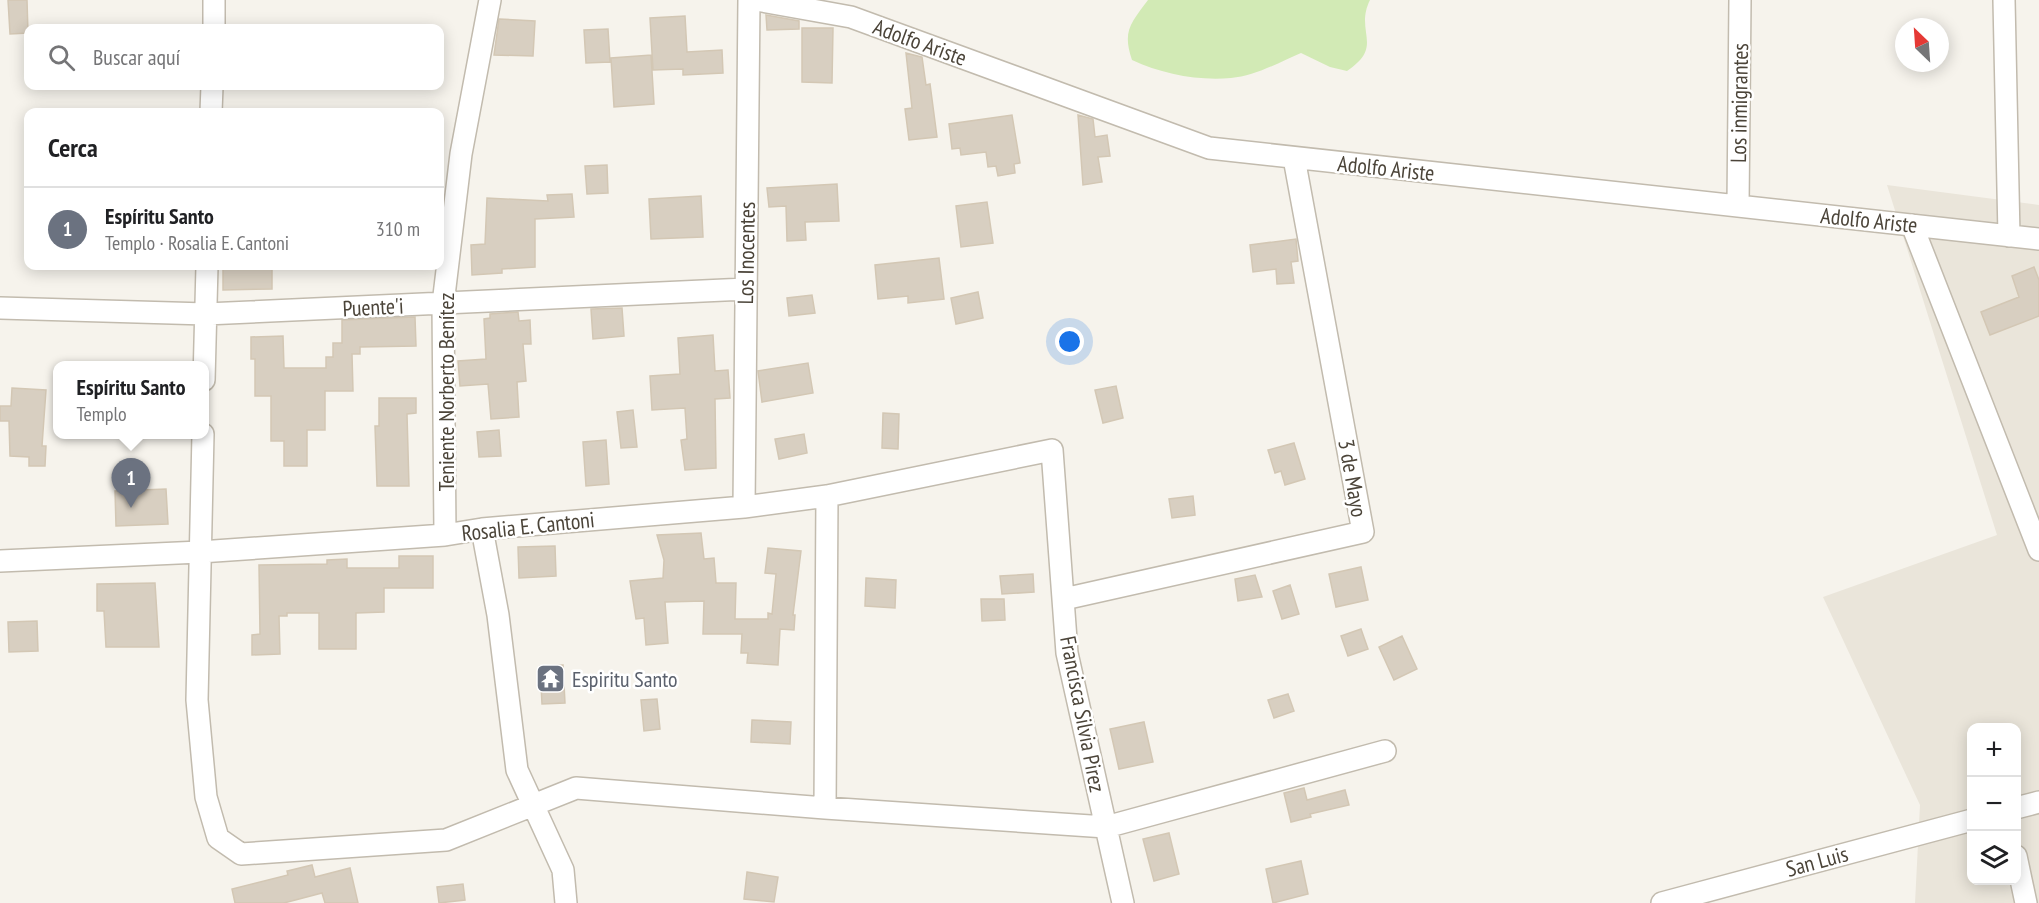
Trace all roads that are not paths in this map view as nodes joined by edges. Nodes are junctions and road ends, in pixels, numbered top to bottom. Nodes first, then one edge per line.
1 (214, 0) edge
2 (490, 0) edge
3 (749, 0) edge
4 (756, 0) edge
5 (1740, 0) edge
6 (2004, 0) edge
7 (213, 24) edge
8 (212, 90) edge
9 (211, 108) edge
10 (1294, 158) junction
11 (1738, 206) junction
12 (1912, 225) junction
13 (2008, 236) junction
14 (2039, 239) edge
15 (207, 270) edge
16 (746, 289) junction
17 (443, 304) junction
18 (0, 308) edge
19 (206, 314) junction
20 (205, 361) edge
21 (203, 439) edge
22 (1052, 450) joint
23 (827, 496) junction
24 (744, 507) junction
25 (482, 529) junction
26 (445, 535) junction
27 (2039, 550) edge
28 (200, 552) junction
29 (0, 561) edge
30 (1064, 598) junction
31 (1385, 751) dead end
32 (2039, 802) edge
33 (534, 805) junction
34 (2021, 807) edge
35 (825, 808) junction
36 (1967, 821) edge
37 (1106, 827) junction
38 (2021, 880) edge
39 (566, 903) edge
40 (1124, 903) edge
41 (1662, 903) edge
42 (2026, 903) edge

1 - 7 street
2 - 17 street, Teniente Norberto Benítez
3 - 16 street, Los Inocentes
4 - 10 street, Adolfo Ariste
5 - 11 street, Los inmigrantes
6 - 13 street
8 - 9 street
10 - 11 street, Adolfo Ariste
10 - 30 street, 3 de Mayo
11 - 12 street, Adolfo Ariste
12 - 13 street, Adolfo Ariste
12 - 27 street
13 - 14 street, Adolfo Ariste
15 - 19 street
16 - 17 street, Puente'i
16 - 24 street, Los Inocentes
17 - 19 street, Puente'i
17 - 26 street, Teniente Norberto Benítez
18 - 19 street, Puente'i
19 - 20 street
21 - 28 street
22 - 23 street, Rosalia E. Cantoni
22 - 30 street, Francisca Silvia Pirez
23 - 24 street, Rosalia E. Cantoni
23 - 35 street
24 - 25 street, Rosalia E. Cantoni
25 - 26 street, Rosalia E. Cantoni
25 - 33 street
26 - 28 street, Rosalia E. Cantoni
28 - 29 street, Rosalia E. Cantoni
28 - 33 street
30 - 37 street, Francisca Silvia Pirez
31 - 37 street
32 - 34 street
33 - 35 street
33 - 39 street
35 - 37 street
36 - 41 street, San Luis
37 - 40 street, Francisca Silvia Pirez
38 - 42 street

